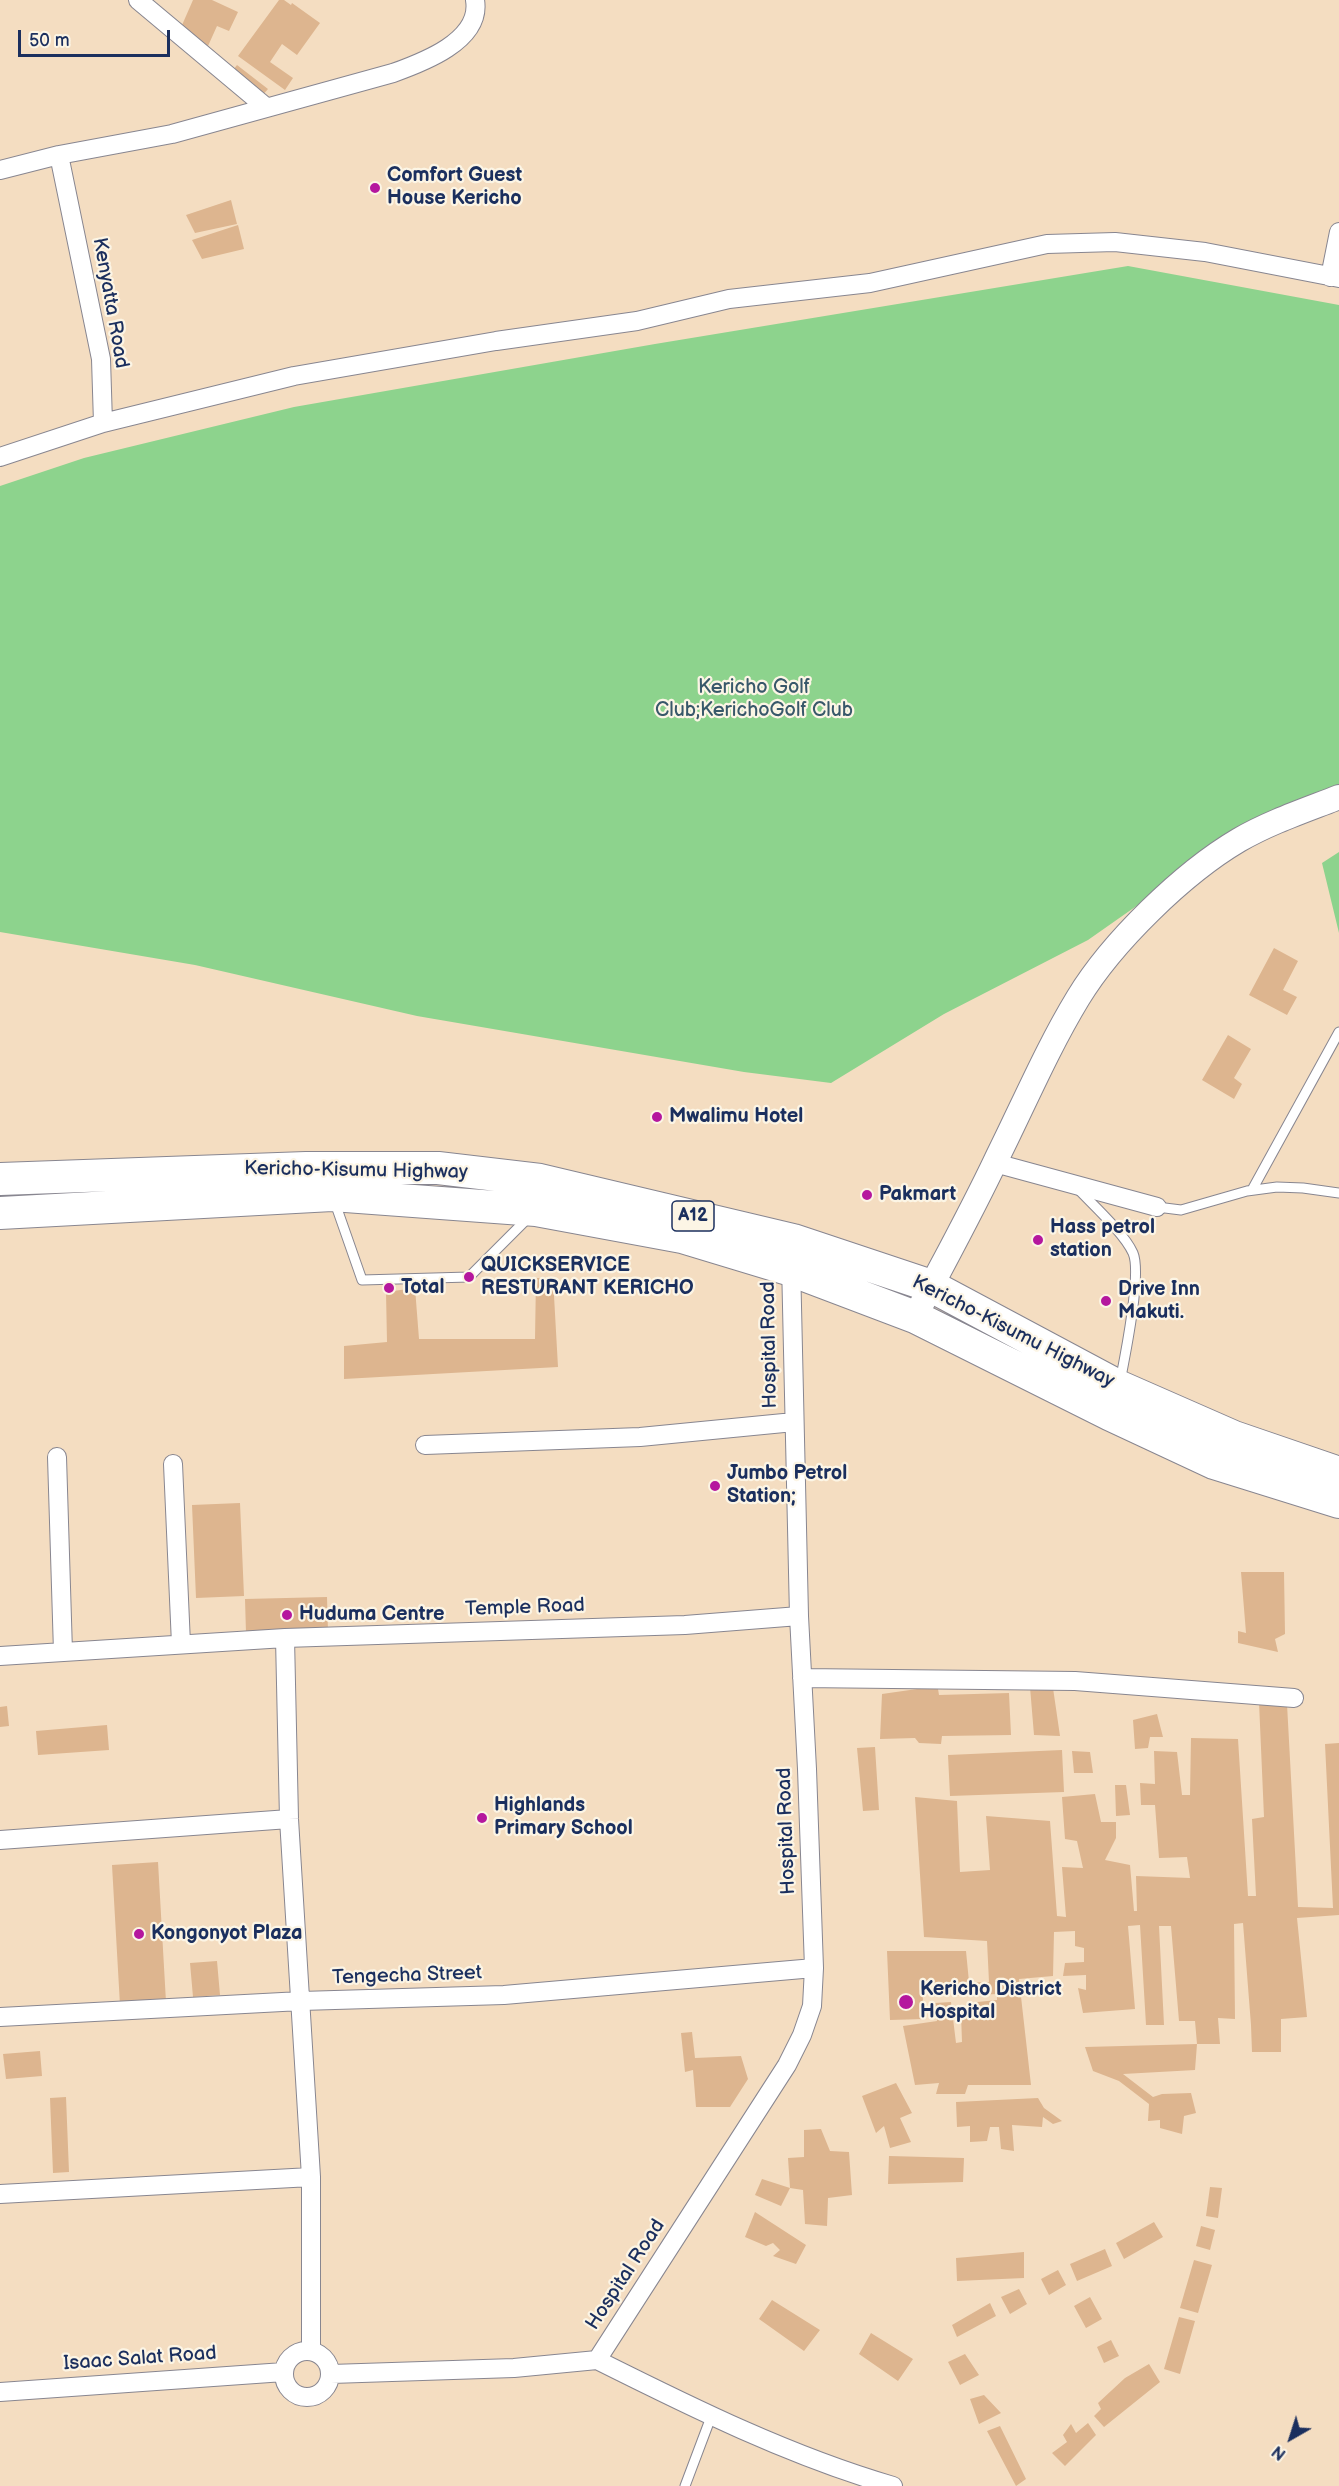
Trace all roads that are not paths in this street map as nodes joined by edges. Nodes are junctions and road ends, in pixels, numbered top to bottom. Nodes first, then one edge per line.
1 (138, 0) edge
2 (476, 0) edge
3 (267, 108) junction
4 (59, 155) junction
5 (0, 170) edge
6 (1339, 232) edge
7 (1334, 278) edge
8 (103, 423) junction
9 (0, 457) edge
10 (1339, 797) edge
11 (1339, 1032) edge
12 (995, 1162) junction
13 (0, 1179) edge
14 (1074, 1185) junction
15 (1252, 1190) junction
16 (1339, 1193) edge
17 (332, 1195) junction
18 (1156, 1207) joint
19 (536, 1210) junction
20 (0, 1213) edge
21 (793, 1240) junction
22 (791, 1270) junction
23 (931, 1286) junction
24 (915, 1317) junction
25 (1120, 1387) junction
26 (794, 1422) junction
27 (425, 1445) dead end
28 (57, 1456) dead end
29 (173, 1464) dead end
30 (1339, 1473) edge
31 (1339, 1502) edge
32 (799, 1616) junction
33 (285, 1638) junction
34 (181, 1644) junction
35 (63, 1652) junction
36 (0, 1656) edge
37 (802, 1678) junction
38 (1294, 1698) dead end
39 (289, 1819) junction
40 (0, 1840) edge
41 (814, 1968) junction
42 (302, 2001) junction
43 (0, 2017) edge
44 (311, 2176) junction
45 (0, 2194) edge
46 (311, 2351) junction
47 (597, 2360) junction
48 (284, 2372) junction
49 (331, 2374) junction
50 (0, 2392) edge
51 (711, 2417) junction
52 (685, 2486) edge
53 (893, 2486) edge

1 - 3 street
2 - 3 street
3 - 4 street
4 - 5 street
4 - 8 street, Kenyatta Road
6 - 7 street
7 - 8 street
8 - 9 street
10 - 12 street
11 - 15 lane
12 - 14 street
12 - 23 street
13 - 21 highway, Kericho-Kisumu Highway / A12
14 - 18 street
14 - 25 lane
15 - 16 lane
15 - 18 lane
17 - 19 highway, Kericho-Kisumu Highway / A12
17 - 19 lane
17 - 20 highway, Kericho-Kisumu Highway / A12
19 - 22 highway, Kericho-Kisumu Highway / A12
21 - 22 street, Hospital Road
21 - 23 highway, Kericho-Kisumu Highway / A12
22 - 24 highway, Kericho-Kisumu Highway / A12
22 - 26 street, Hospital Road
23 - 24 street
23 - 25 highway, Kericho-Kisumu Highway / A12
24 - 31 highway, Kericho-Kisumu Highway / A12
25 - 30 highway, Kericho-Kisumu Highway / A12
26 - 27 street
26 - 32 street, Hospital Road
28 - 35 street
29 - 34 street
32 - 33 street, Temple Road
32 - 37 street, Hospital Road
33 - 34 street, Temple Road
33 - 39 street
34 - 35 street, Temple Road
35 - 36 street, Temple Road
37 - 38 street
37 - 41 street, Hospital Road
39 - 40 street
39 - 42 street
41 - 42 street, Tengecha Street
41 - 47 street, Hospital Road
42 - 43 street, Tengecha Street
42 - 44 street
44 - 45 street
44 - 46 street
46 - 48 street
46 - 49 street
47 - 49 street
47 - 51 street
48 - 49 street
48 - 50 street, Isaac Salat Road
51 - 52 lane
51 - 53 street

